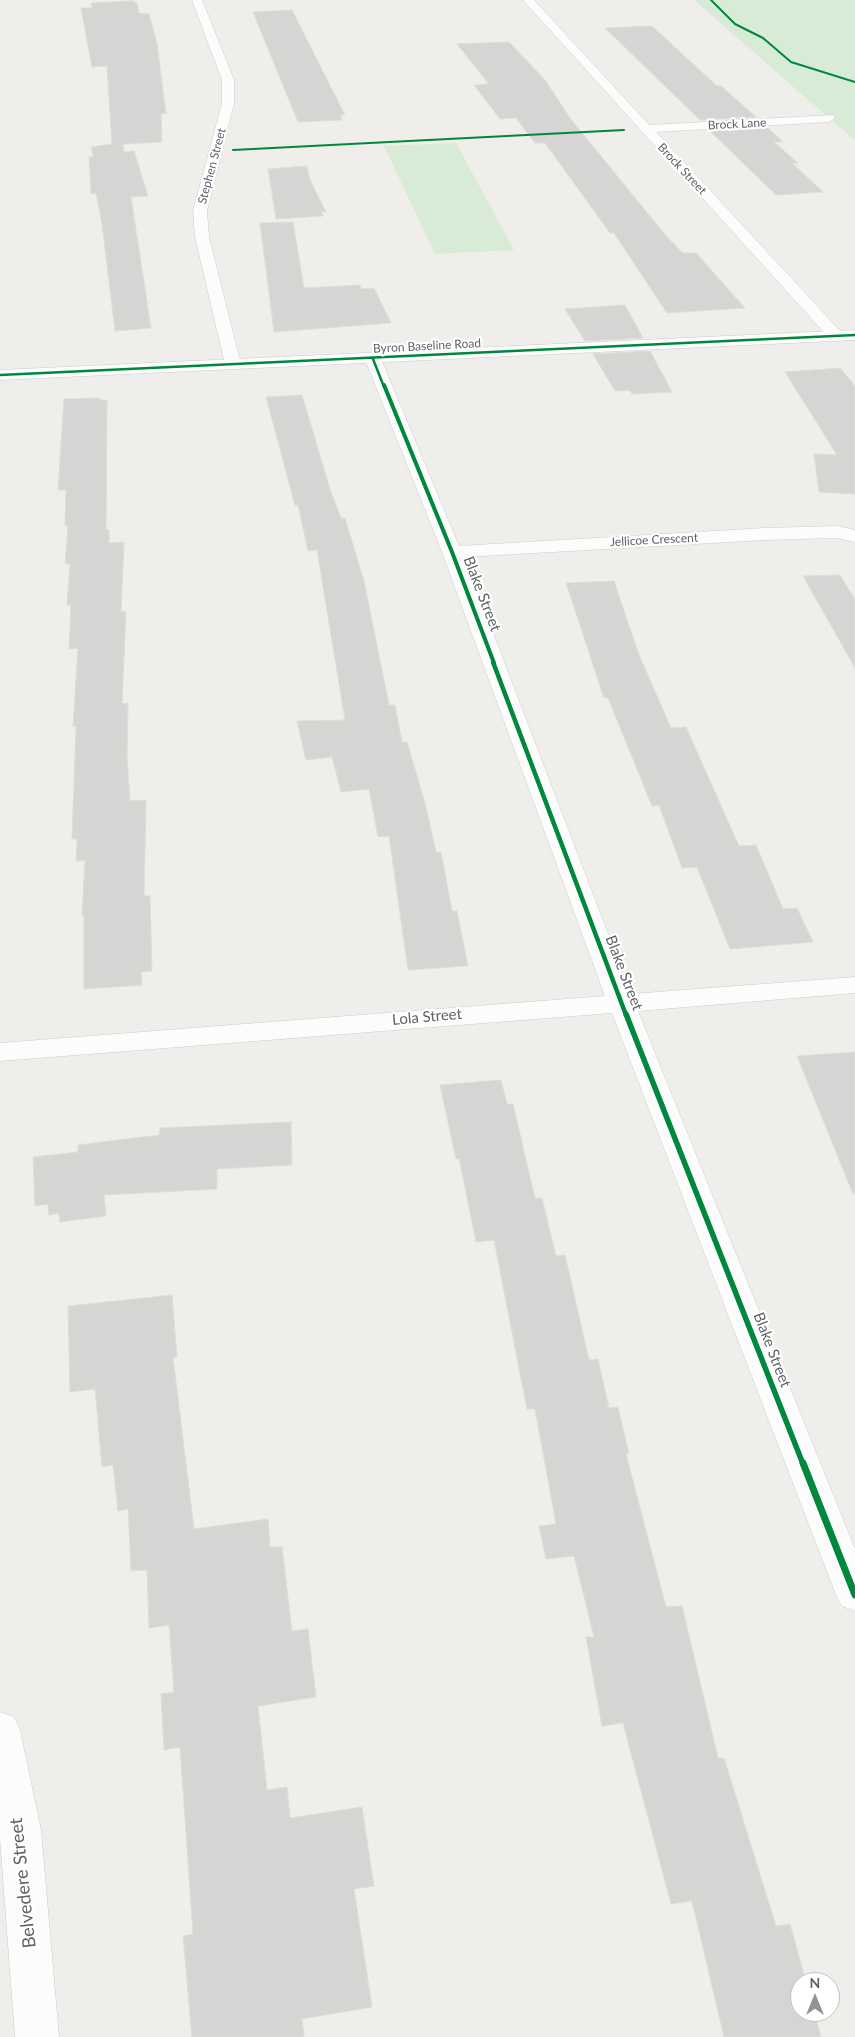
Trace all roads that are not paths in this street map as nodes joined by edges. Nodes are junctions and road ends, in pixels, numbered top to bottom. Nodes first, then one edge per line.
1 (197, 0) edge
2 (528, 0) edge
3 (829, 118) dead end
4 (645, 130) junction
5 (836, 336) junction
6 (855, 336) edge
7 (373, 359) junction
8 (233, 364) junction
9 (0, 375) edge
10 (855, 536) edge
11 (452, 552) junction
12 (855, 985) edge
13 (621, 1002) junction
14 (0, 1052) edge
15 (855, 1595) edge
16 (0, 1730) edge
17 (37, 2037) edge

1 - 8 street, Stephen Street
2 - 4 street, Brock Street
3 - 4 street, Brock Lane
4 - 5 street, Brock Street
5 - 6 street, Byron Baseline Road
5 - 7 street, Byron Baseline Road
7 - 8 street, Byron Baseline Road
7 - 11 street, Blake Street
8 - 9 street, Byron Baseline Road
10 - 11 street, Jellicoe Crescent
11 - 13 street, Blake Street
12 - 13 street, Lola Street
13 - 14 street, Lola Street
13 - 15 street, Blake Street
16 - 17 street, Belvedere Street

